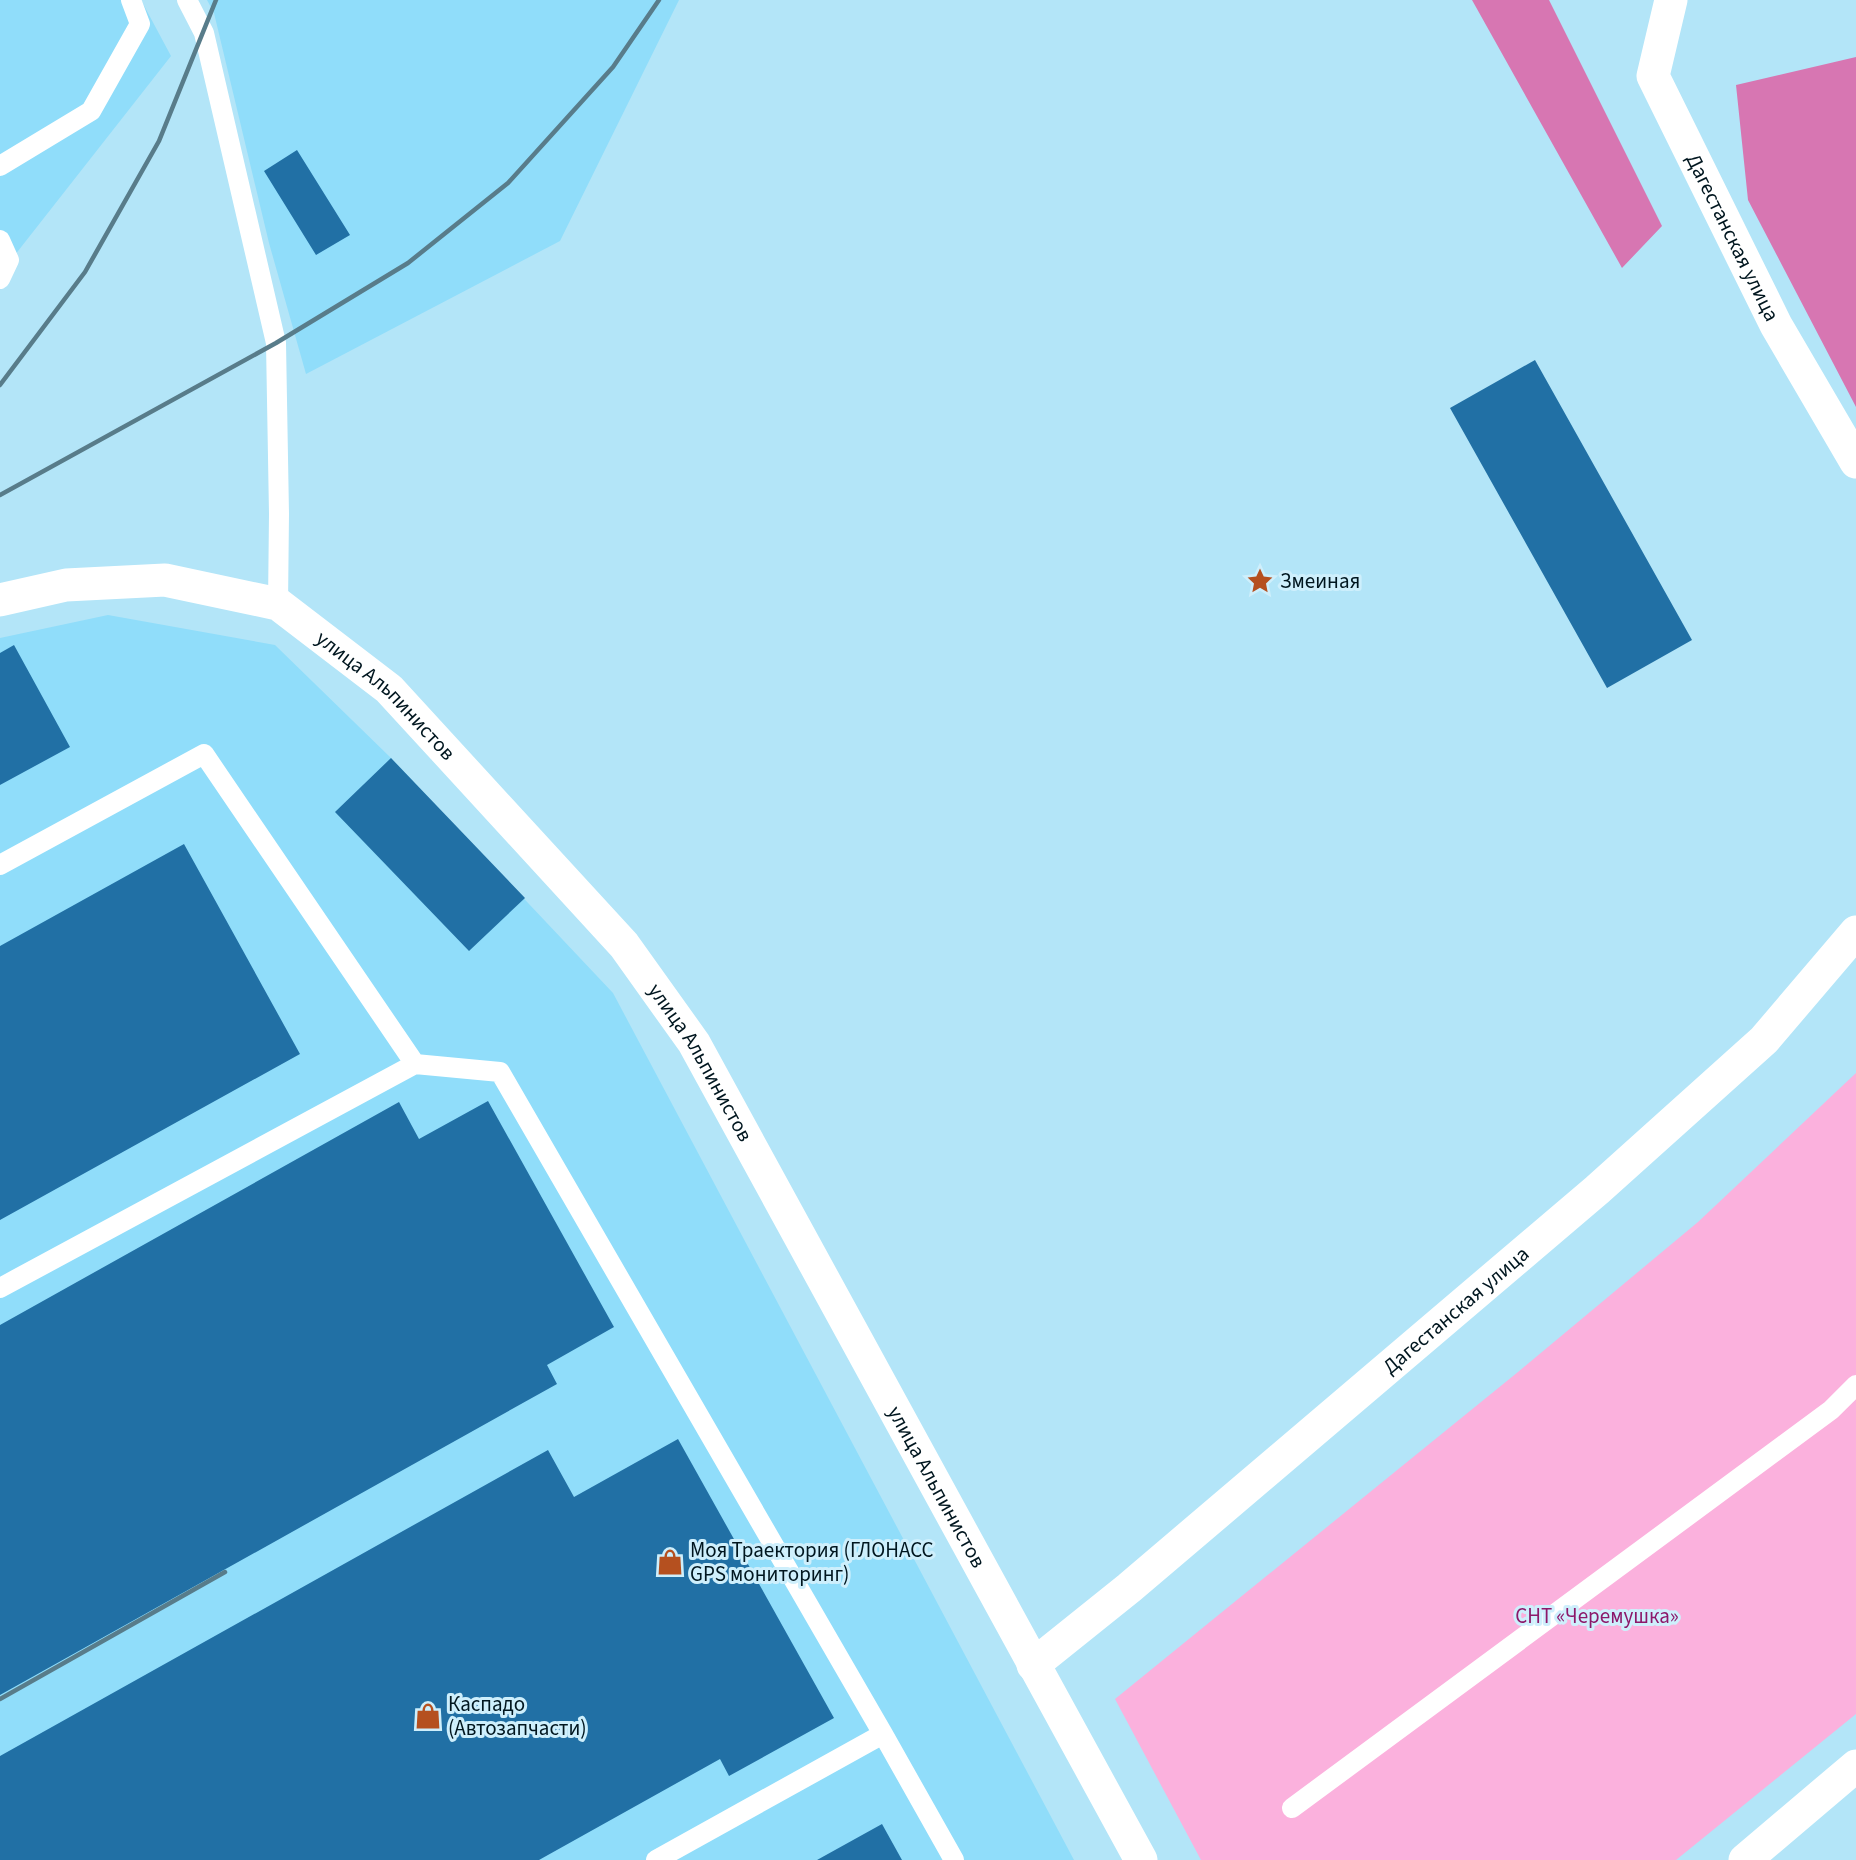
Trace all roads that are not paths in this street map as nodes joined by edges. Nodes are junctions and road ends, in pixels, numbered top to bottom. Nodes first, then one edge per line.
1 (132, 0) edge
2 (187, 0) edge
3 (1671, 0) edge
4 (0, 166) edge
5 (0, 240) edge
6 (0, 279) edge
7 (1856, 462) edge
8 (0, 600) edge
9 (278, 604) junction
10 (0, 865) edge
11 (1856, 932) edge
12 (415, 1064) junction
13 (0, 1288) edge
14 (1856, 1385) edge
15 (1033, 1665) junction
16 (883, 1734) junction
17 (1856, 1766) edge
18 (1292, 1808) dead end
19 (1141, 1859) edge
20 (656, 1860) edge
21 (954, 1860) edge
22 (1745, 1860) edge

1 - 4 lane
2 - 9 lane
3 - 7 main road, Дагестанская улица
5 - 6 lane
8 - 9 main road, улица Альпинистов
9 - 15 main road, улица Альпинистов
10 - 12 lane
11 - 15 main road, Дагестанская улица
12 - 13 lane
12 - 16 lane
14 - 18 lane
15 - 19 main road, улица Альпинистов
16 - 20 lane
16 - 21 lane
17 - 22 main road

